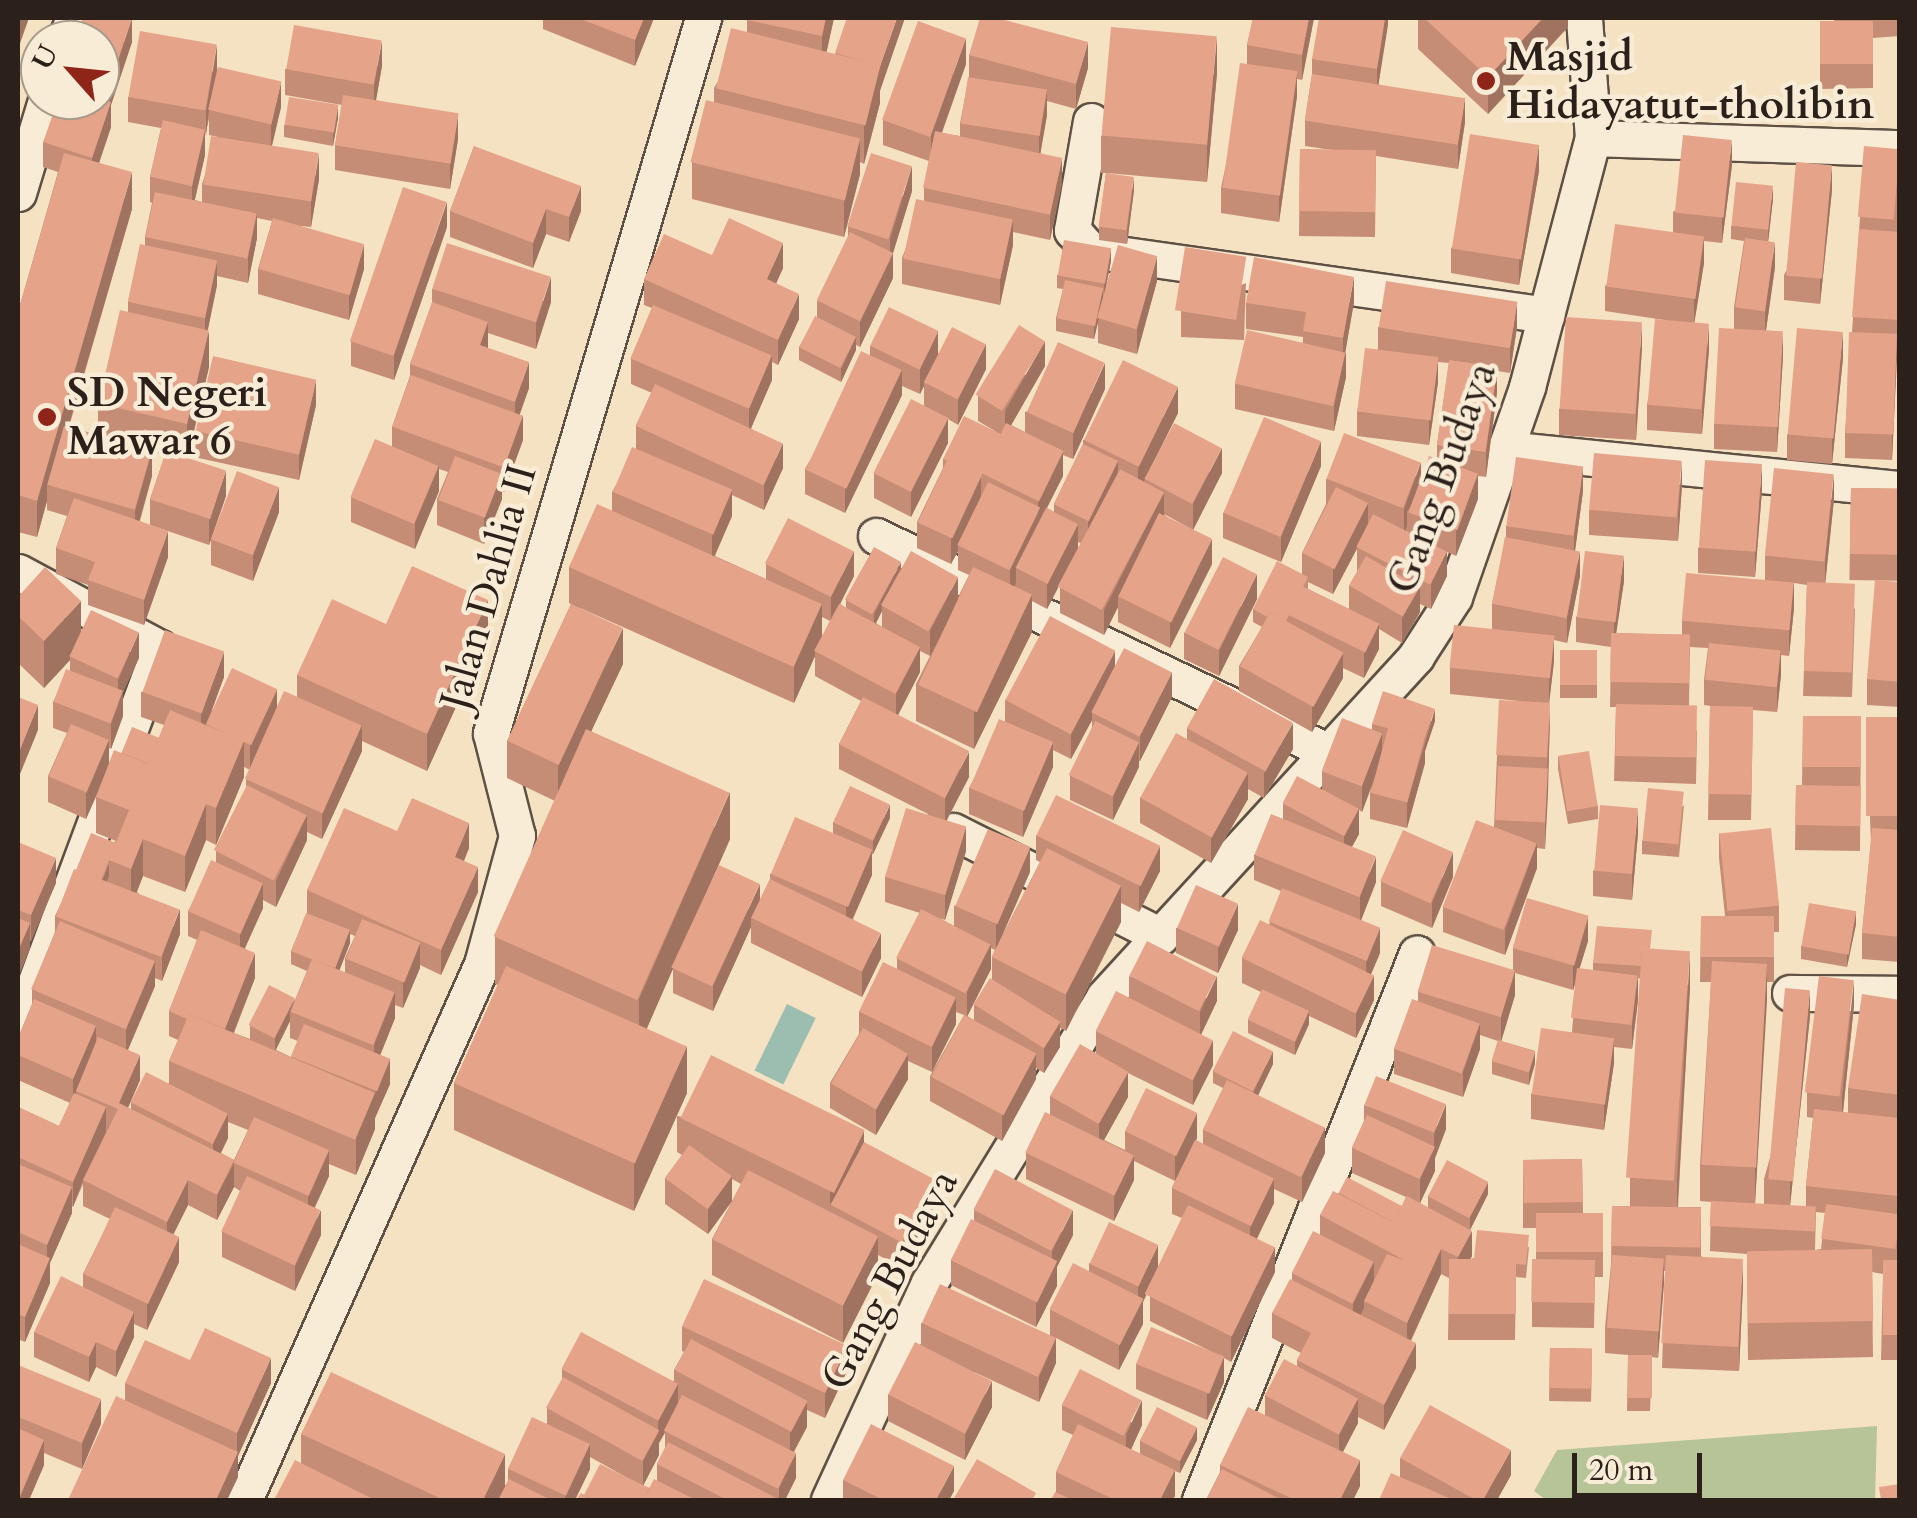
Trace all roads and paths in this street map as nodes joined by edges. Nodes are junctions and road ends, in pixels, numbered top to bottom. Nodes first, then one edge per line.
1 (702, 18) edge
2 (1584, 18) edge
3 (40, 120) edge
4 (1090, 121) dead end
5 (1594, 138) junction
6 (1900, 148) edge
7 (18, 193) edge
8 (1546, 316) junction
9 (1505, 449) junction
10 (1900, 489) edge
11 (876, 536) dead end
12 (18, 572) edge
13 (1326, 751) junction
14 (953, 831) edge
15 (1161, 936) junction
16 (1417, 954) dead end
17 (1790, 993) edge
18 (1900, 994) edge
19 (18, 1028) edge
20 (244, 1500) edge
21 (830, 1500) edge
22 (1200, 1500) edge

1 - 20 street, Jalan Dahlia II
2 - 5 street, Gang Budaya
3 - 7 street
4 - 8 street
5 - 6 street
5 - 8 street, Gang Budaya
8 - 9 street, Gang Budaya
9 - 10 street
9 - 13 street, Gang Budaya
11 - 13 street
12 - 19 street
13 - 15 street, Gang Budaya
14 - 15 street
15 - 21 street, Gang Budaya
16 - 22 street
17 - 18 street

